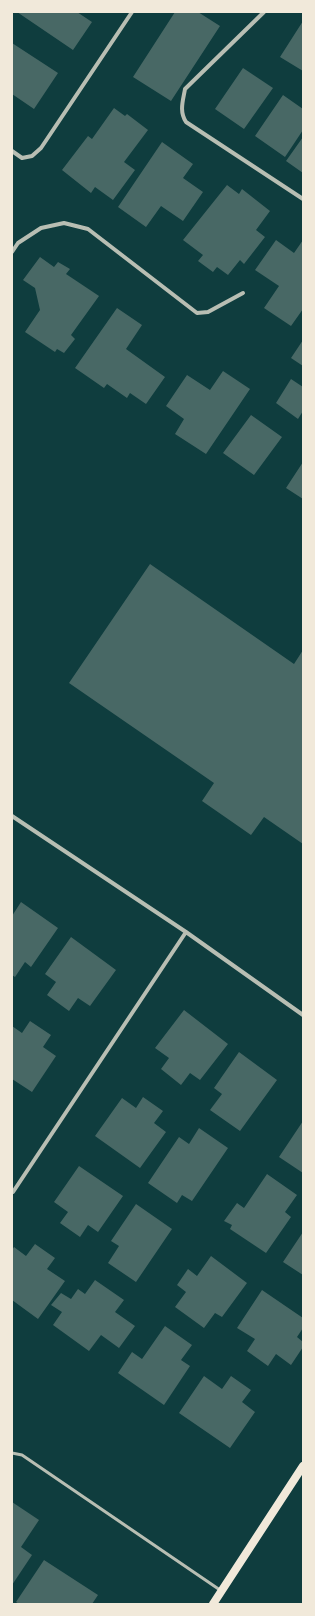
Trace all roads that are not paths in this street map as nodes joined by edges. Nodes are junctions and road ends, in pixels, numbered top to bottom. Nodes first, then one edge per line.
1 (132, 12) edge
2 (264, 12) edge
3 (12, 151) edge
4 (303, 200) edge
5 (12, 252) edge
6 (243, 293) dead end
7 (12, 816) edge
8 (186, 932) junction
9 (303, 1015) edge
10 (13, 1192) edge
11 (13, 1453) edge
12 (303, 1466) edge
13 (222, 1592) junction
14 (213, 1604) edge

1 - 3 street
2 - 4 street
5 - 6 street
7 - 8 street
8 - 9 street
8 - 10 street
11 - 13 lane
12 - 13 main road
13 - 14 main road

